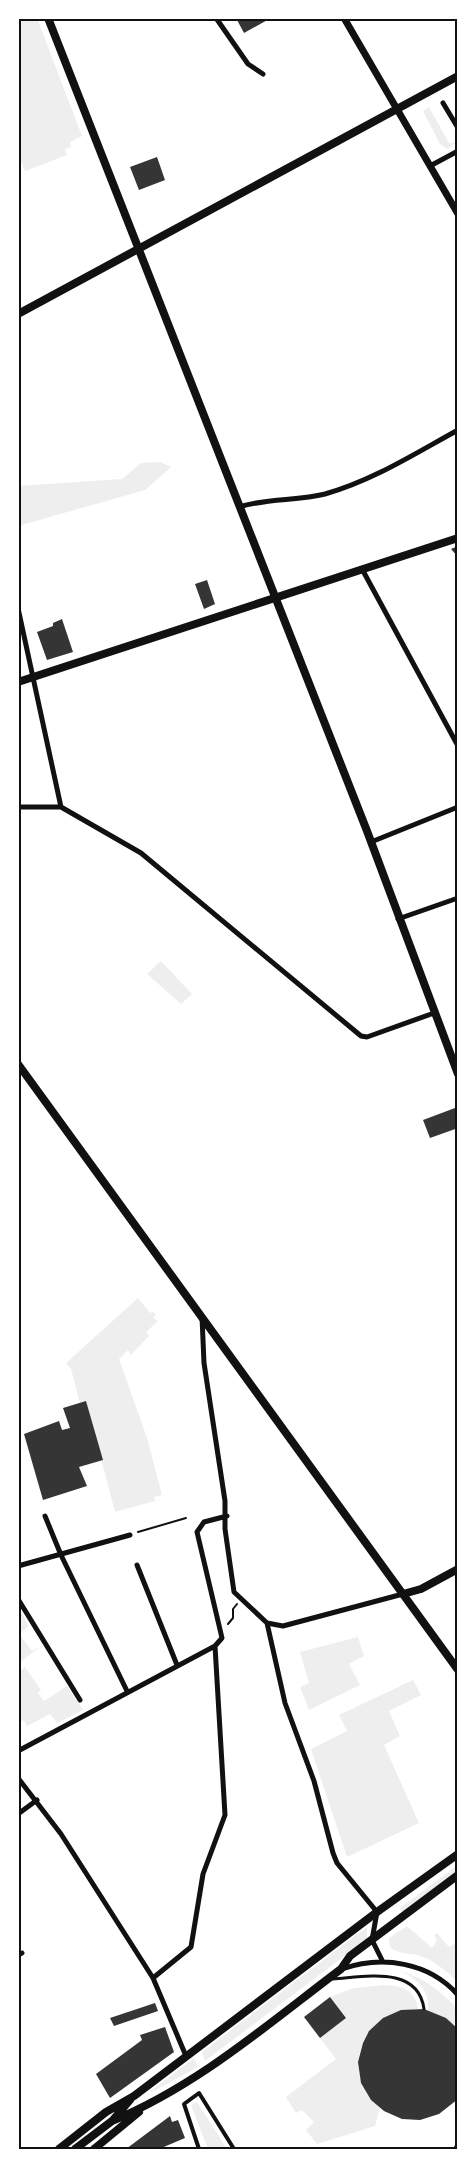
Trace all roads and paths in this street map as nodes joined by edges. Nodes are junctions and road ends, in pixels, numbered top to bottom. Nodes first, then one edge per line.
1 (48, 18) edge
2 (216, 18) edge
3 (344, 18) edge
4 (263, 74) dead end
5 (458, 76) edge
6 (443, 103) dead end
7 (396, 109) junction
8 (458, 128) edge
9 (458, 151) edge
10 (430, 166) junction
11 (458, 214) edge
12 (137, 249) junction
13 (18, 314) edge
14 (458, 430) edge
15 (238, 507) junction
16 (458, 538) edge
17 (362, 569) junction
18 (275, 598) junction
19 (18, 608) edge
20 (32, 677) junction
21 (18, 682) edge
22 (458, 746) edge
23 (18, 807) edge
24 (62, 807) junction
25 (458, 807) edge
26 (371, 842) junction
27 (458, 898) edge
28 (398, 919) junction
29 (434, 1013) junction
30 (18, 1064) edge
31 (458, 1074) edge
32 (202, 1317) junction
33 (45, 1516) dead end
34 (227, 1516) junction
35 (186, 1518) dead end
36 (130, 1535) joint
37 (61, 1555) junction
38 (137, 1565) dead end
39 (18, 1566) edge
40 (458, 1569) edge
41 (403, 1594) junction
42 (18, 1599) edge
43 (241, 1601) junction
44 (233, 1618) dead end
45 (267, 1623) junction
46 (215, 1646) junction
47 (177, 1665) junction
48 (458, 1670) edge
49 (128, 1691) junction
50 (80, 1700) dead end
51 (18, 1751) edge
52 (18, 1778) edge
53 (37, 1800) junction
54 (18, 1814) edge
55 (458, 1854) edge
56 (458, 1875) edge
57 (377, 1912) junction
58 (372, 1940) junction
59 (382, 1960) junction
60 (341, 1969) junction
61 (153, 1978) junction
62 (328, 1979) junction
63 (458, 1995) edge
64 (424, 2009) dead end
65 (186, 2056) junction
66 (134, 2096) junction
67 (143, 2108) junction
68 (112, 2121) junction
69 (458, 2144) edge
70 (59, 2149) edge
71 (75, 2149) edge
72 (94, 2149) edge
73 (199, 2149) edge
74 (234, 2149) edge
75 (457, 2149) edge

1 - 12 main road
2 - 4 street
3 - 7 street
5 - 7 main road
6 - 8 street
7 - 10 street
7 - 12 main road
9 - 10 street
10 - 11 street
12 - 13 main road
12 - 15 main road
14 - 15 street
15 - 18 main road
16 - 17 main road
17 - 18 main road
17 - 22 street
18 - 20 main road
18 - 26 main road
19 - 20 street
20 - 21 main road
20 - 24 street
23 - 24 street
24 - 29 street
25 - 26 street
26 - 28 main road
27 - 28 street
28 - 29 main road
29 - 31 main road
30 - 32 main road
32 - 34 street
32 - 41 main road
33 - 37 street
34 - 43 street
34 - 46 street
35 - 36 path
36 - 37 street
37 - 39 street
37 - 49 street
38 - 47 street
40 - 41 main road
41 - 45 street
41 - 48 main road
42 - 50 street
43 - 44 path
43 - 45 street
45 - 57 street
46 - 47 street
46 - 61 street
47 - 49 street
49 - 51 street
52 - 53 street
53 - 54 street
53 - 61 street
55 - 57 main road
56 - 58 main road
57 - 58 street
57 - 65 main road
58 - 59 street
58 - 60 main road
59 - 60 street
59 - 63 street
60 - 62 main road
61 - 65 street
62 - 64 lane
62 - 67 main road
65 - 66 main road
66 - 68 main road
66 - 70 main road
67 - 68 main road
67 - 72 main road
68 - 71 main road
69 - 75 street
73 - 74 street

